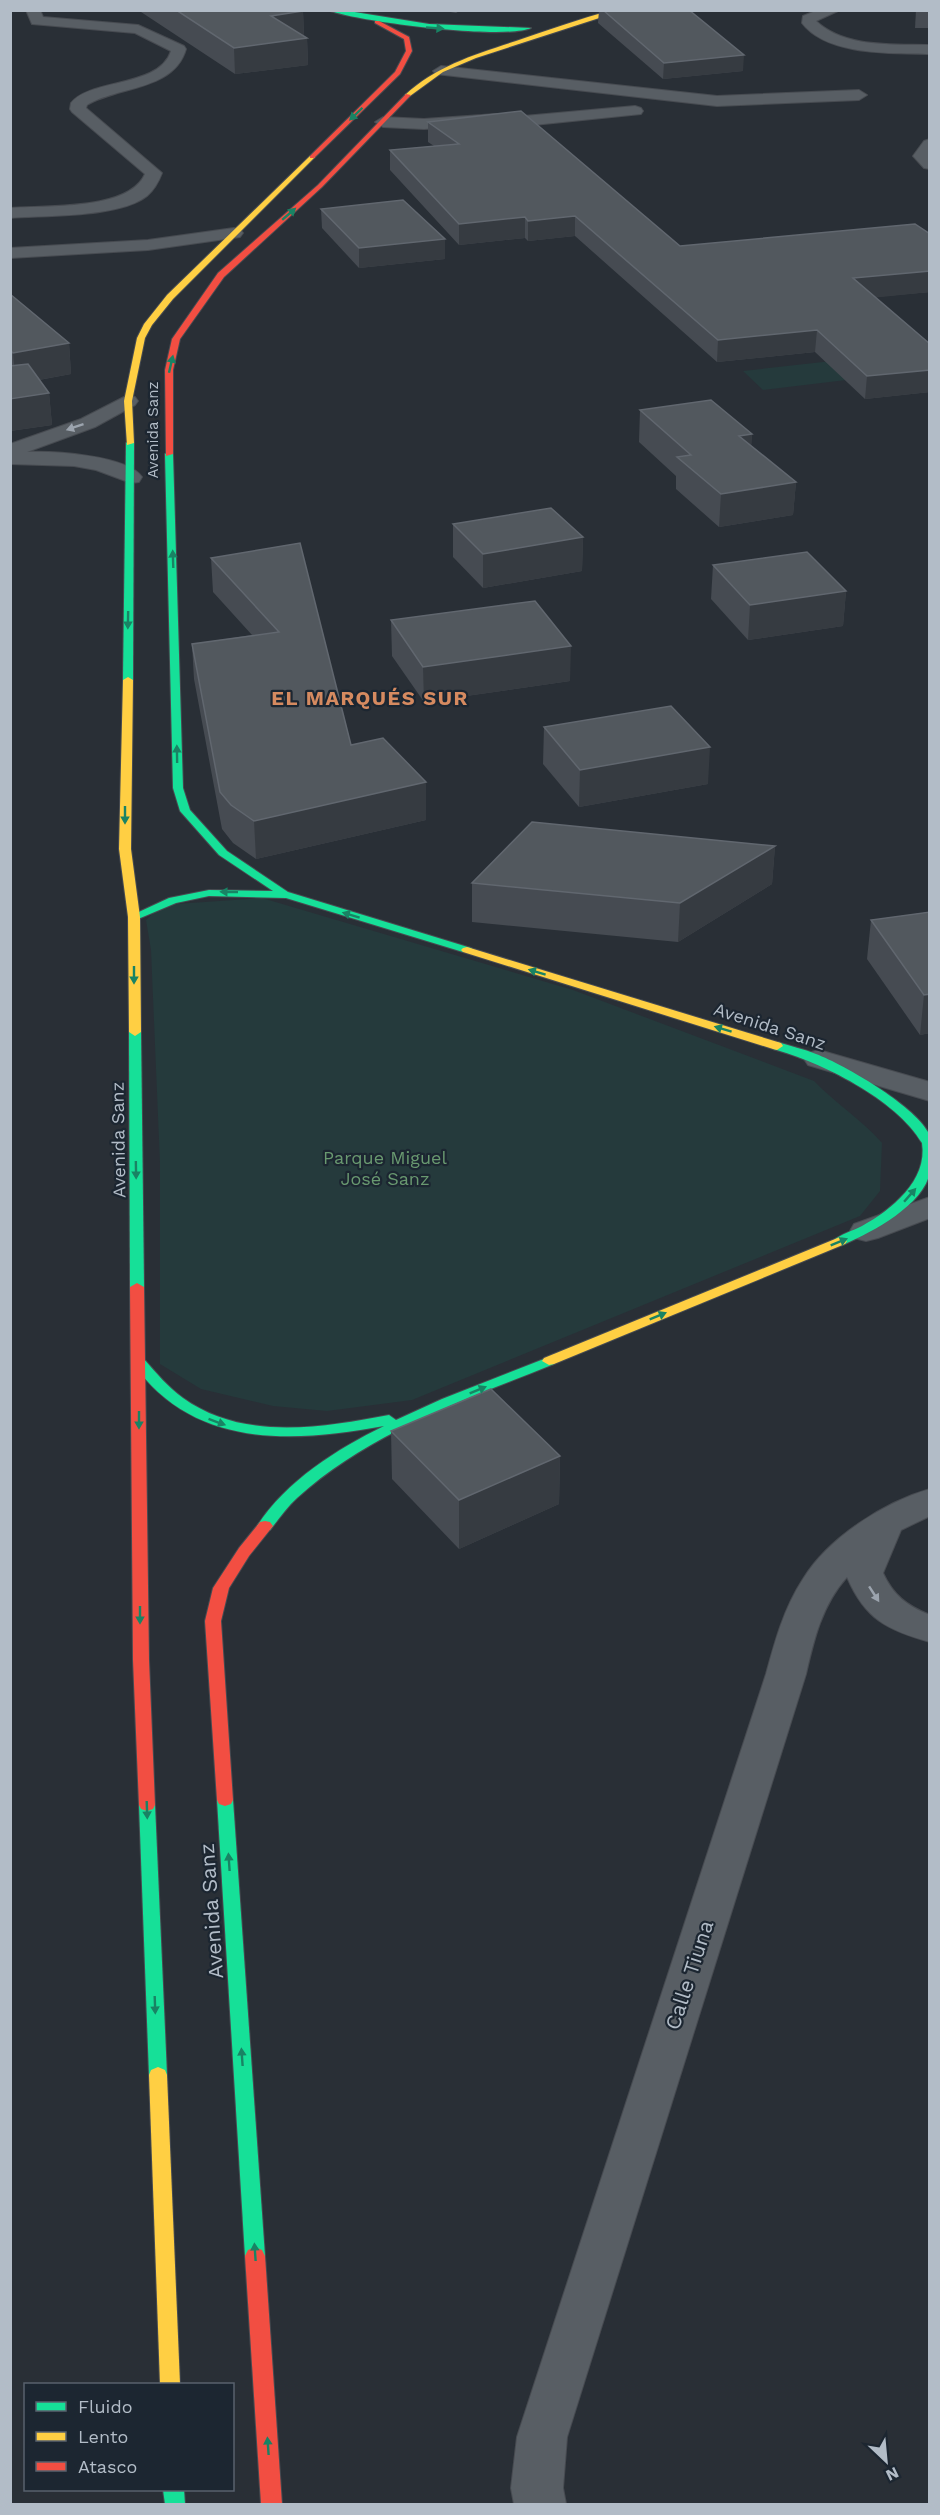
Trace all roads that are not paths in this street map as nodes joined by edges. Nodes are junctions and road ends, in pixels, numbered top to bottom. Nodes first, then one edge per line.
1 (33, 10) edge
2 (331, 10) edge
3 (621, 10) edge
4 (833, 10) edge
5 (580, 21) junction
6 (377, 22) junction
7 (440, 42) dead end
8 (495, 50) junction
9 (930, 50) edge
10 (441, 71) junction
11 (859, 95) dead end
12 (635, 111) dead end
13 (524, 121) junction
14 (383, 122) junction
15 (541, 135) edge
16 (930, 144) edge
17 (930, 164) edge
18 (10, 213) edge
19 (234, 232) junction
20 (120, 247) junction
21 (10, 253) edge
22 (201, 267) junction
23 (128, 402) junction
24 (10, 451) edge
25 (10, 459) edge
26 (131, 477) junction
27 (287, 895) junction
28 (134, 917) junction
29 (819, 1059) junction
30 (930, 1092) edge
31 (930, 1207) edge
32 (865, 1232) junction
33 (139, 1362) junction
34 (424, 1412) junction
35 (930, 1501) edge
36 (886, 1522) junction
37 (930, 1629) edge
38 (170, 2383) edge
39 (272, 2505) edge
40 (540, 2505) edge

1 - 18 street
2 - 6 street
3 - 5 street, Avenida Sanz
4 - 9 street
6 -> 5 street
5 - 8 street, Avenida Sanz
6 -> 19 street, Avenida Sanz
7 - 8 street
8 - 10 street, Avenida Sanz
10 - 11 street
10 - 14 street, Avenida Sanz
12 - 13 street
13 - 14 street
13 - 15 street
27 -> 14 street, Avenida Sanz
16 - 17 street
19 - 20 street
19 - 22 street, Avenida Sanz
20 - 21 street
20 - 22 street
22 - 23 street, Avenida Sanz
23 -> 24 street
23 - 26 street, Avenida Sanz
25 - 26 street
26 -> 28 street, Avenida Sanz
27 -> 28 street, Avenida Sanz
29 -> 27 street, Avenida Sanz
28 -> 33 street, Avenida Sanz
29 - 30 street
32 -> 29 street, Avenida Sanz
31 - 32 street
34 -> 32 street, Avenida Sanz
33 -> 34 street, Avenida Sanz
33 -> 38 street, Avenida Sanz
39 -> 34 street, Avenida Sanz
35 - 36 street, Calle Tiuna
36 -> 37 street
36 - 40 street, Calle Tiuna

